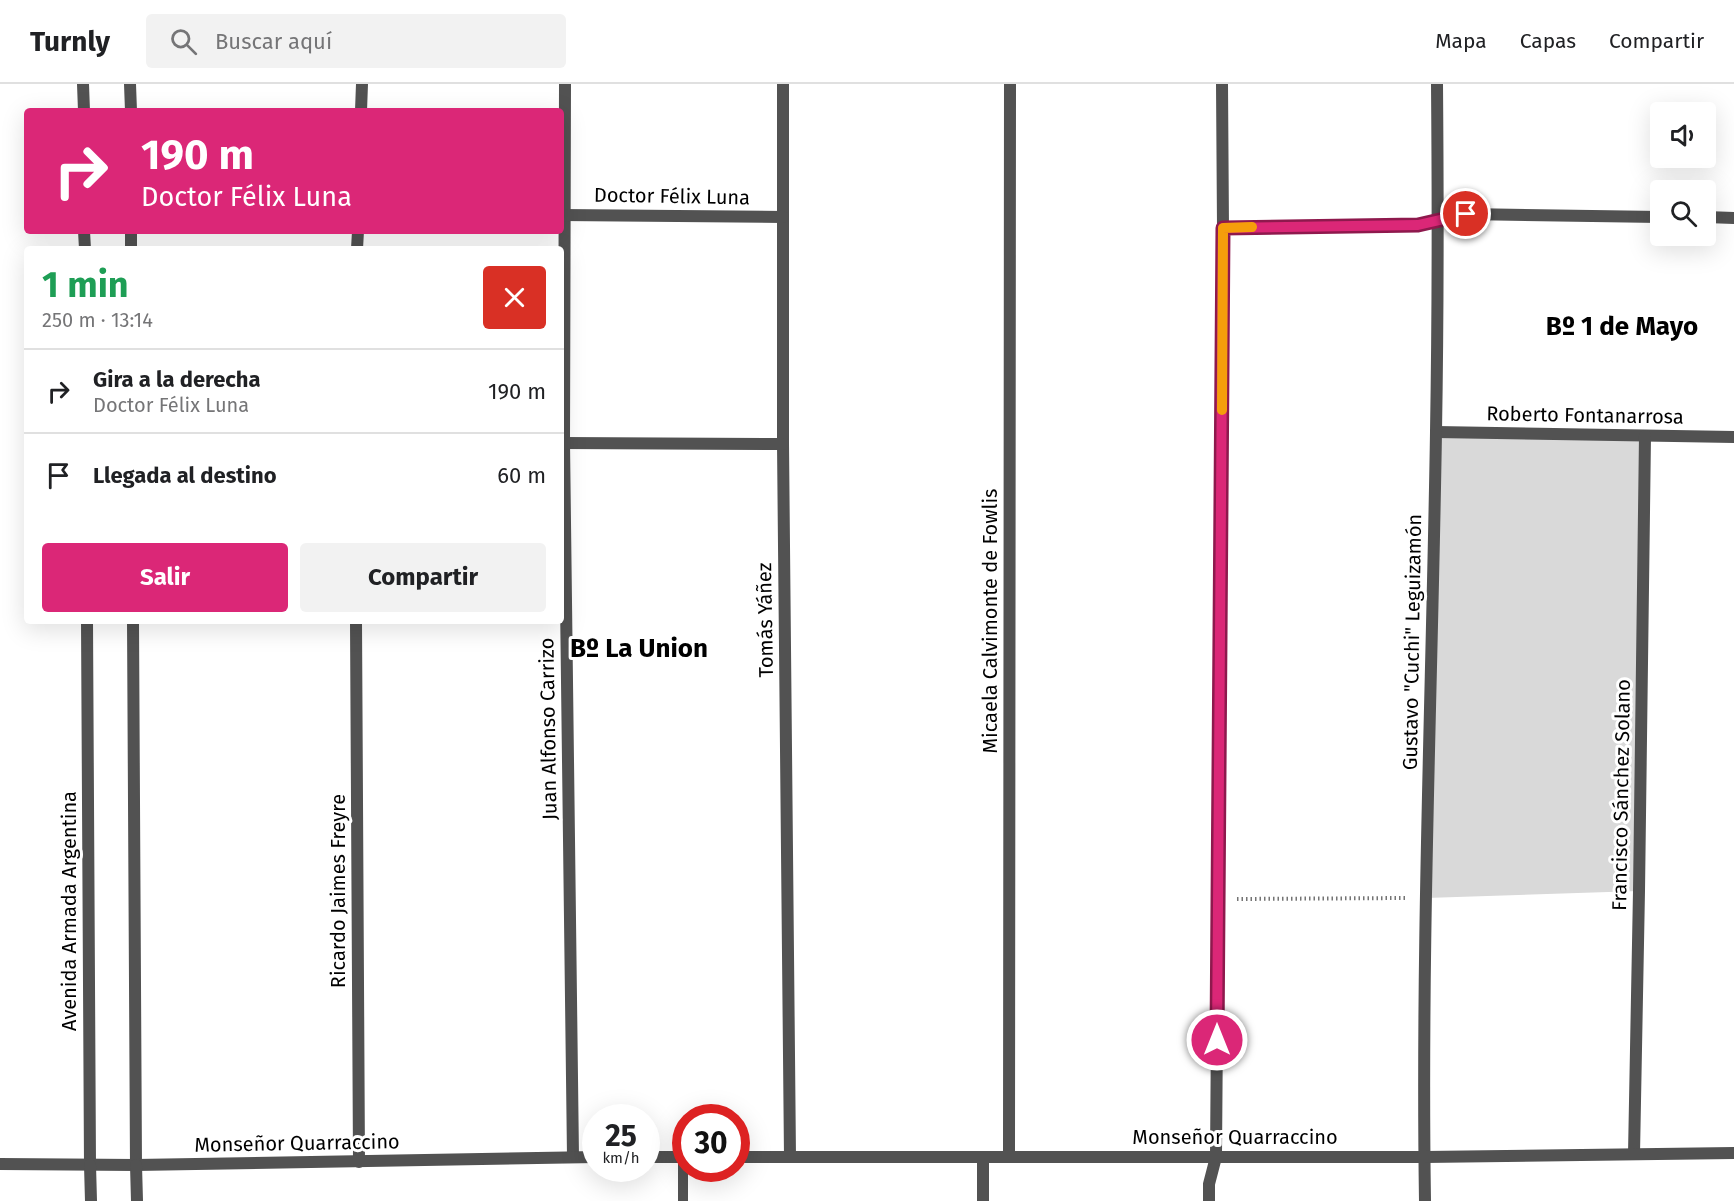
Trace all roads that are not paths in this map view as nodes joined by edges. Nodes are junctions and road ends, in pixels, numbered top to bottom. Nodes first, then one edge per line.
1 (84, 84) edge
2 (130, 84) edge
3 (362, 84) edge
4 (565, 84) edge
5 (783, 84) edge
6 (1010, 84) edge
7 (1222, 84) edge
8 (1437, 84) edge
9 (84, 108) edge
10 (131, 108) edge
11 (361, 108) edge
12 (564, 128) edge
13 (564, 215) edge
14 (783, 217) junction
15 (1650, 217) edge
16 (1716, 218) edge
17 (1734, 218) edge
18 (1438, 221) junction
19 (1223, 228) junction
20 (1436, 432) junction
21 (1645, 436) junction
22 (1734, 437) edge
23 (564, 443) edge
24 (783, 444) junction
25 (564, 514) edge
26 (87, 624) edge
27 (133, 624) edge
28 (356, 624) edge
29 (1734, 1153) edge
30 (1634, 1154) junction
31 (573, 1156) junction
32 (582, 1156) edge
33 (750, 1157) edge
34 (790, 1157) junction
35 (983, 1157) junction
36 (1009, 1157) junction
37 (1216, 1157) junction
38 (1425, 1157) junction
39 (359, 1162) junction
40 (0, 1164) edge
41 (90, 1166) junction
42 (136, 1166) junction
43 (683, 1182) edge
44 (91, 1201) edge
45 (136, 1201) edge
46 (683, 1201) edge
47 (983, 1201) edge
48 (1209, 1201) edge
49 (1425, 1201) edge

1 - 9 street
2 - 10 street
3 - 11 street
4 - 12 street, Juan Alfonso Carrizo
5 - 14 street, Tomás Yáñez
6 - 36 street, Micaela Calvimonte de Fowlis
7 - 19 street
8 - 18 street, Gustavo "Cuchi" Leguizamón
13 - 14 street, Doctor Félix Luna
14 - 24 street, Tomás Yáñez
15 - 18 street
16 - 17 street
18 - 19 street
18 - 20 street, Gustavo "Cuchi" Leguizamón
19 - 37 street
20 - 21 street, Roberto Fontanarrosa
20 - 38 street, Gustavo "Cuchi" Leguizamón
21 - 22 street, Roberto Fontanarrosa
21 - 30 street, Francisco Sánchez Solano
23 - 24 street
24 - 34 street, Tomás Yáñez
25 - 31 street, Juan Alfonso Carrizo
26 - 41 street, Avenida Armada Argentina
27 - 42 street
28 - 39 street, Ricardo Jaimes Freyre
29 - 30 street, Monseñor Quarraccino
30 - 38 street, Monseñor Quarraccino
31 - 32 street, Monseñor Quarraccino
31 - 39 street, Monseñor Quarraccino
33 - 34 street, Monseñor Quarraccino
34 - 35 street, Monseñor Quarraccino
35 - 36 street, Monseñor Quarraccino
35 - 47 street
36 - 37 street, Monseñor Quarraccino
37 - 38 street, Monseñor Quarraccino
37 - 48 street
38 - 49 street, Gustavo "Cuchi" Leguizamón
39 - 42 street, Monseñor Quarraccino
40 - 41 street, Monseñor Quarraccino
41 - 42 street, Monseñor Quarraccino
41 - 44 street, Avenida Armada Argentina
42 - 45 street
43 - 46 lane

